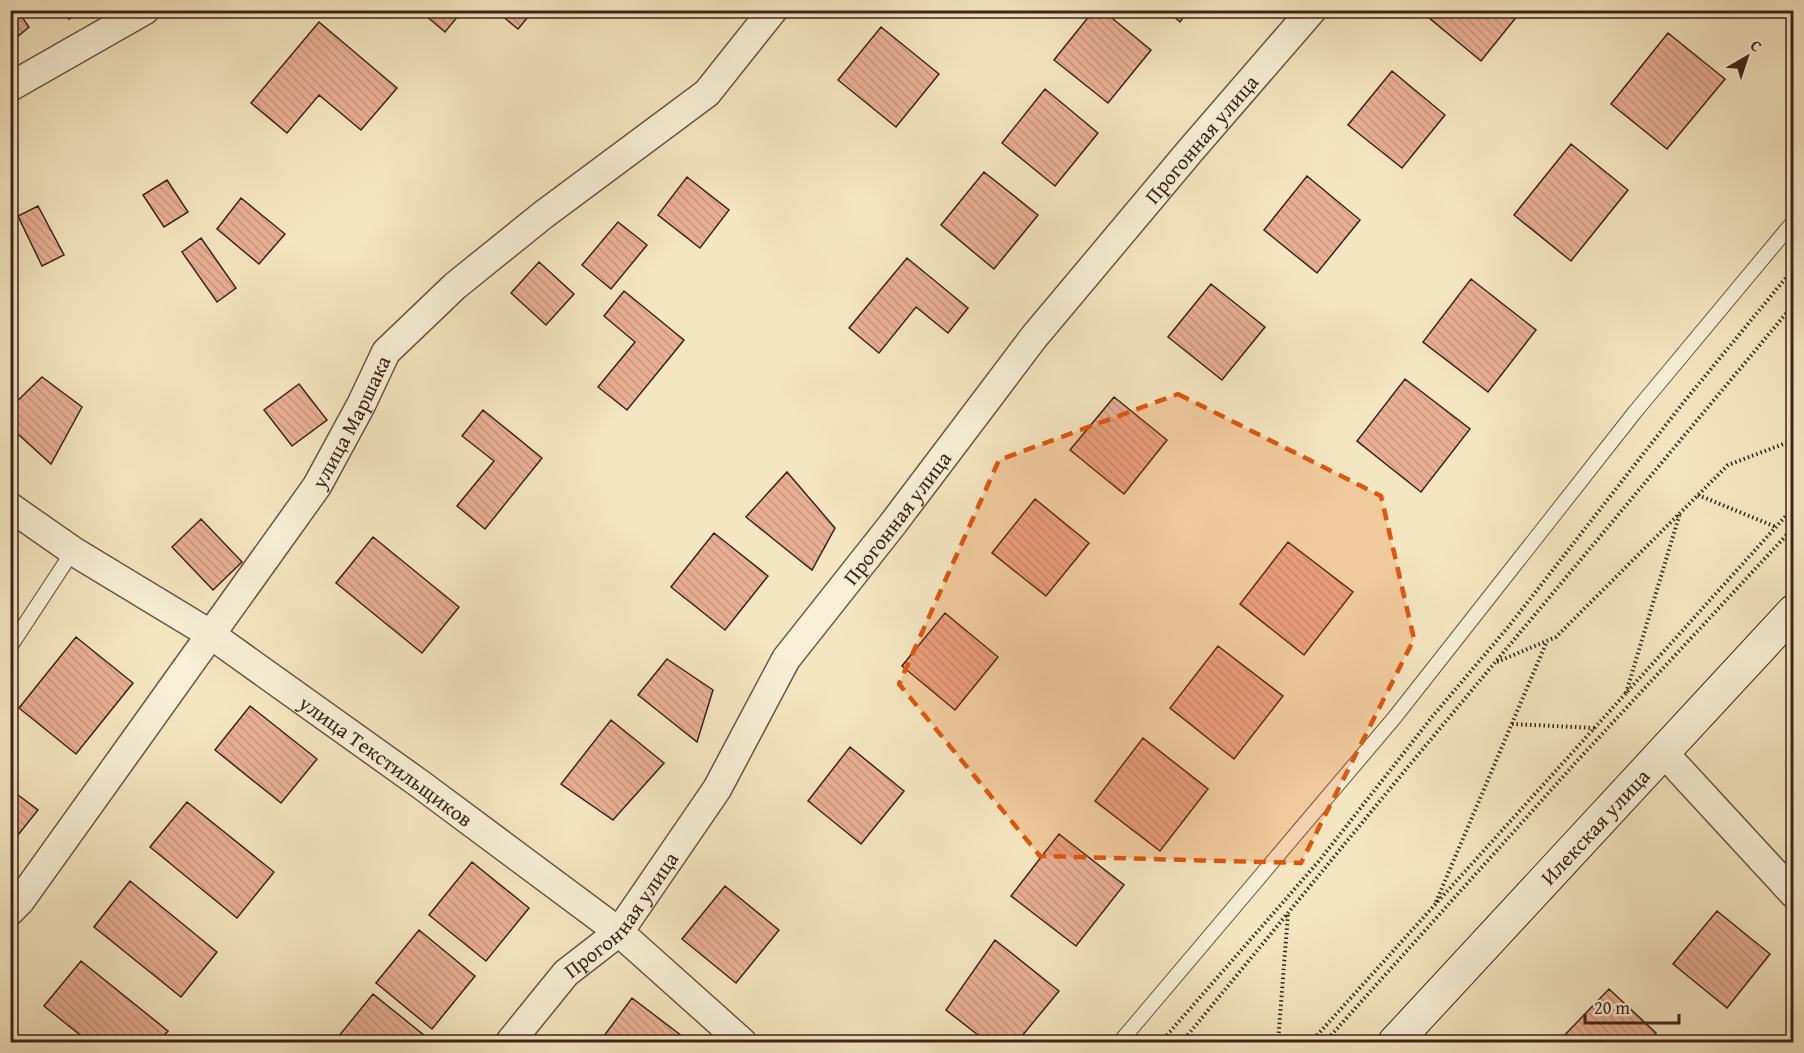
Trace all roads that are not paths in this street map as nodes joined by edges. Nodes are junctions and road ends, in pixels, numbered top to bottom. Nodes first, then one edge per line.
1 (145, 10) edge
2 (773, 10) edge
3 (1312, 10) edge
4 (10, 87) edge
5 (1794, 221) edge
6 (10, 507) edge
7 (73, 551) junction
8 (1794, 611) edge
9 (210, 634) junction
10 (10, 647) edge
11 (1663, 752) junction
12 (1794, 894) edge
13 (10, 911) edge
14 (618, 932) junction
15 (510, 1042) edge
16 (742, 1042) edge
17 (1120, 1042) edge
18 (1395, 1042) edge

1 - 4 street
2 - 9 street, улица Маршака
3 - 14 street, Прогонная улица
5 - 17 lane
6 - 7 street, улица Текстильщиков
7 - 9 street, улица Текстильщиков
7 - 10 lane
8 - 11 street, Илекская улица
9 - 13 street, улица Маршака
9 - 14 street, улица Текстильщиков
11 - 12 street
11 - 18 street, Илекская улица
14 - 15 street, Прогонная улица
14 - 16 street, улица Текстильщиков

